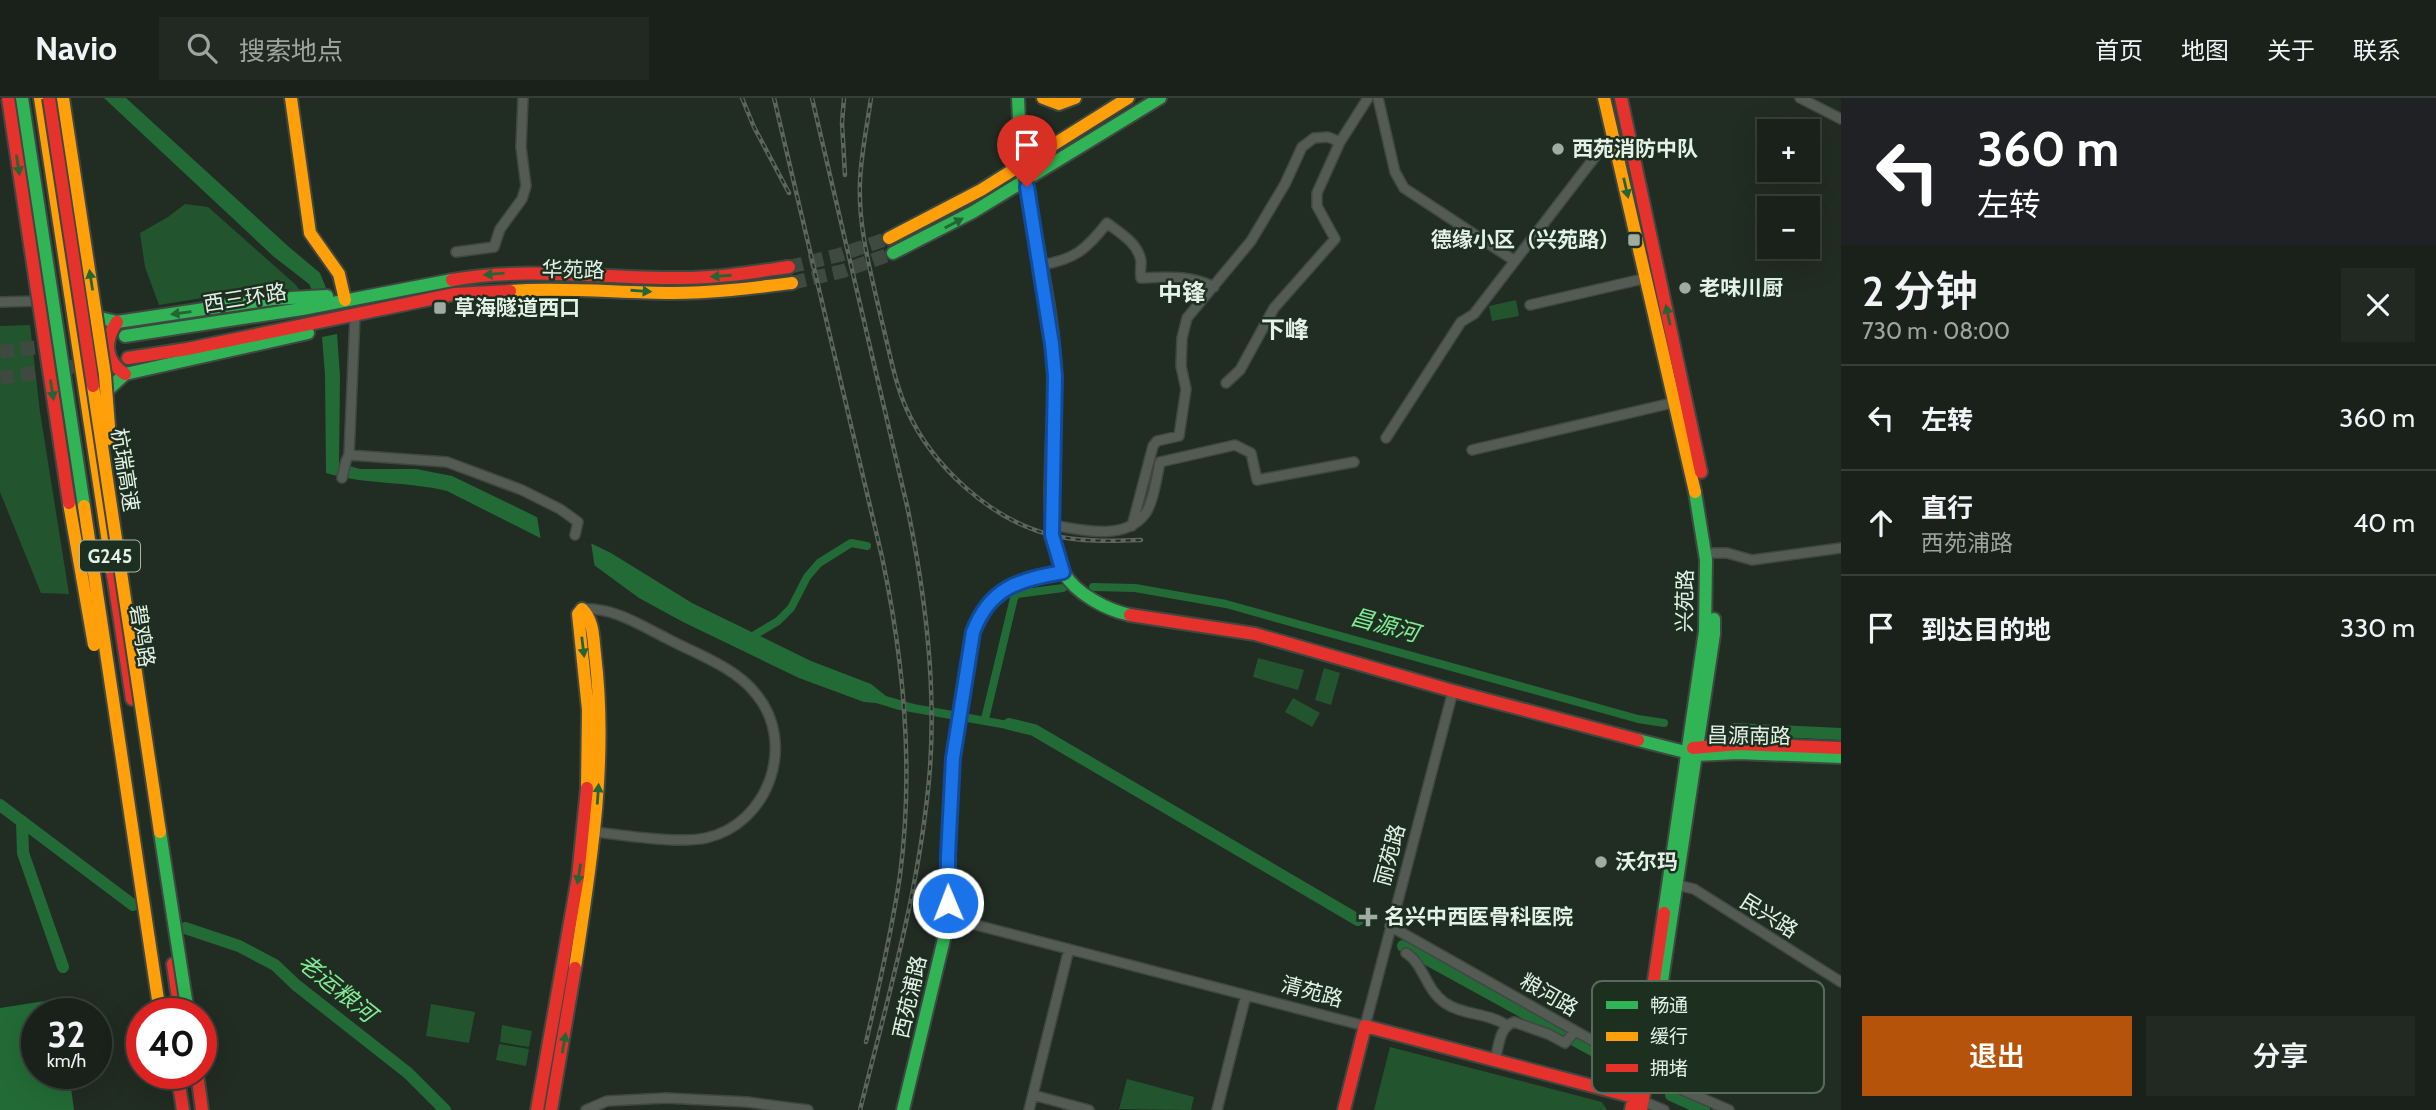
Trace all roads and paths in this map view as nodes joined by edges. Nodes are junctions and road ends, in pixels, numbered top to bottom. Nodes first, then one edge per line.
1 (8, 98) edge
2 (22, 98) edge
3 (29, 98) edge
4 (40, 98) edge
5 (49, 98) edge
6 (63, 98) edge
7 (291, 98) edge
8 (523, 98) edge
9 (1018, 98) edge
10 (1043, 98) edge
11 (1075, 98) edge
12 (1128, 98) edge
13 (1160, 98) edge
14 (1368, 98) edge
15 (1378, 98) edge
16 (1604, 98) edge
17 (1620, 98) edge
18 (1800, 98) edge
19 (1841, 119) edge
20 (1339, 142) junction
21 (1615, 144) junction
22 (888, 238) tunnel mouth
23 (456, 252) dead end
24 (893, 253) tunnel mouth
25 (1515, 261) junction
26 (1041, 265) junction
27 (789, 267) tunnel mouth
28 (1647, 278) junction
29 (792, 283) tunnel mouth
30 (1214, 287) junction
31 (345, 298) junction
32 (59, 299) junction
33 (0, 302) edge
34 (1530, 305) dead end
35 (72, 306) junction
36 (355, 316) junction
37 (117, 322) junction
38 (125, 336) dead end
39 (78, 346) junction
40 (68, 356) junction
41 (128, 358) tunnel mouth
42 (81, 362) junction
43 (125, 374) junction
44 (1226, 383) dead end
45 (1676, 402) junction
46 (89, 414) junction
47 (1386, 438) dead end
48 (1472, 450) dead end
49 (348, 458) junction
50 (1354, 462) dead end
51 (342, 478) dead end
52 (1132, 526) junction
53 (1052, 530) junction
54 (575, 535) dead end
55 (1841, 548) edge
56 (1713, 553) junction
57 (1063, 572) junction
58 (124, 591) junction
59 (582, 609) joint
60 (1453, 691) junction
61 (1841, 748) edge
62 (1694, 751) junction
63 (1841, 757) edge
64 (590, 832) junction
65 (1677, 885) junction
66 (142, 894) junction
67 (949, 918) junction
68 (1390, 926) junction
69 (1069, 949) junction
70 (1406, 953) dead end
71 (1658, 981) edge
72 (1660, 981) edge
73 (1841, 982) edge
74 (1246, 995) junction
75 (158, 998) edge
76 (166, 998) edge
77 (178, 998) edge
78 (186, 998) edge
79 (1559, 1021) junction
80 (1506, 1025) junction
81 (1365, 1026) junction
82 (1575, 1031) junction
83 (1548, 1034) junction
84 (1592, 1041) edge
85 (1495, 1060) junction
86 (172, 1089) edge
87 (180, 1089) edge
88 (191, 1089) edge
89 (199, 1089) edge
90 (1592, 1091) edge
91 (1599, 1093) edge
92 (1692, 1093) edge
93 (1033, 1095) junction
94 (1637, 1105) edge
95 (175, 1110) edge
96 (183, 1110) edge
97 (194, 1110) edge
98 (202, 1110) edge
99 (537, 1110) edge
100 (551, 1110) edge
101 (586, 1110) edge
102 (808, 1110) edge
103 (903, 1110) edge
104 (1029, 1110) edge
105 (1089, 1110) edge
106 (1217, 1110) edge
107 (1344, 1110) edge
108 (1664, 1110) edge
109 (1729, 1110) edge

1 -> 66 main road, bridge
2 - 66 main road, bridge
3 - 32 main road, 碧鸡路 / G245
4 - 35 main road, 碧鸡路 / G245
5 - 58 main road, 杭瑞高速, bridge
58 -> 6 main road, bridge
7 - 31 main road
8 - 23 street
9 - 26 main road, bridge
10 - 11 main road
12 - 22 main road
24 -> 13 main road
14 - 20 street
15 - 25 street
16 - 21 main road, 兴苑路
56 -> 17 main road, 兴苑路
18 - 19 street
20 - 30 street
20 - 44 street
21 - 25 street
21 -> 28 main road, 兴苑路
25 - 47 street
26 - 30 street
26 - 53 main road
27 -> 31 main road, 华苑路
28 - 34 street
28 - 45 main road, 兴苑路
36 -> 29 main road, 华苑路
30 - 52 street
31 -> 37 main road
31 - 38 main road, 西三环路
32 - 33 street
32 - 40 main road, 碧鸡路 / G245
35 - 37 main road
35 - 39 main road, 碧鸡路 / G245
36 - 41 main road, 西三环路
36 - 43 main road
36 - 49 street
37 - 39 main road
37 - 43 main road
39 - 40 main road
39 - 42 main road, 碧鸡路 / G245
40 - 42 main road
40 - 76 main road, 碧鸡路 / G245
42 - 43 main road
42 - 46 main road, 碧鸡路 / G245
43 - 46 main road
45 - 48 street
45 - 62 main road, 兴苑路
46 - 77 main road, 碧鸡路 / G245
49 - 51 street
49 - 54 street
50 - 52 street
52 - 53 street
53 - 57 main road
55 - 56 street
56 - 62 main road, 兴苑路
57 - 60 main road
57 - 67 main road, 西苑浦路
58 - 78 main road, 杭瑞高速, bridge
59 - 64 main road
59 - 64 street
60 - 62 main road
60 - 68 street, 丽苑路
61 - 62 main road, 昌源南路
62 - 63 main road, 昌源南路
62 - 65 main road, 兴苑路
62 - 71 main road, 兴苑路
64 -> 99 main road
100 -> 64 main road
65 - 72 main road, 兴苑路
65 - 73 street, 民兴路
66 - 75 main road, bridge
67 - 69 street, 清苑路
67 - 103 main road, 西苑浦路
68 - 79 street, 粮河路
68 - 81 street, 丽苑路
69 - 74 street, 清苑路
69 - 93 street
70 - 80 street
74 - 81 street, 清苑路
74 - 106 street
79 - 82 street, 粮河路
79 - 83 street
80 - 83 street
80 - 85 street
81 - 85 main road, 清苑路
81 - 107 main road, 丽苑路
82 - 83 street
82 - 84 street, 粮河路
85 - 90 main road, 清苑路
86 - 95 main road
87 - 96 main road
88 - 97 main road
89 - 98 main road
91 - 94 main road, 清苑路
92 - 109 street, 粮河路
93 - 104 street
93 - 105 street
94 - 108 street, 清苑路
101 - 102 street

